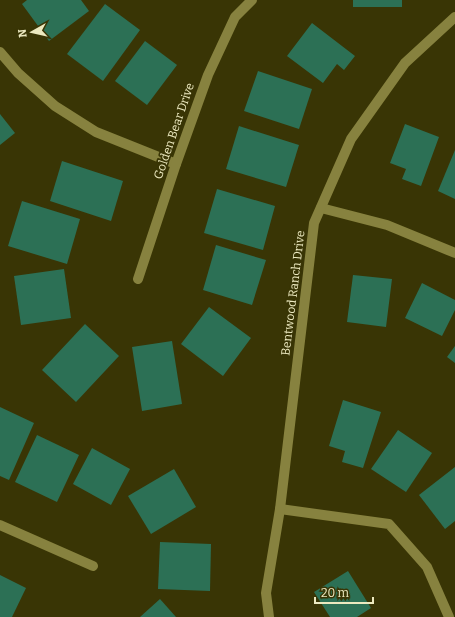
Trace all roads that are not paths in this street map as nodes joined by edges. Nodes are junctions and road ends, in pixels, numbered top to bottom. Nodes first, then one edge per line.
1 (252, 0) edge
2 (455, 17) edge
3 (0, 52) edge
4 (176, 164) junction
5 (321, 208) junction
6 (455, 253) edge
7 (138, 280) dead end
8 (280, 509) junction
9 (0, 524) edge
10 (93, 566) dead end
11 (269, 617) edge
12 (449, 617) edge

1 - 4 street, Golden Bear Drive
2 - 5 street, Bentwood Ranch Drive
3 - 4 street
4 - 7 street, Golden Bear Drive
5 - 6 street
5 - 8 street, Bentwood Ranch Drive
8 - 11 street, Bentwood Ranch Drive
8 - 12 street
9 - 10 street

